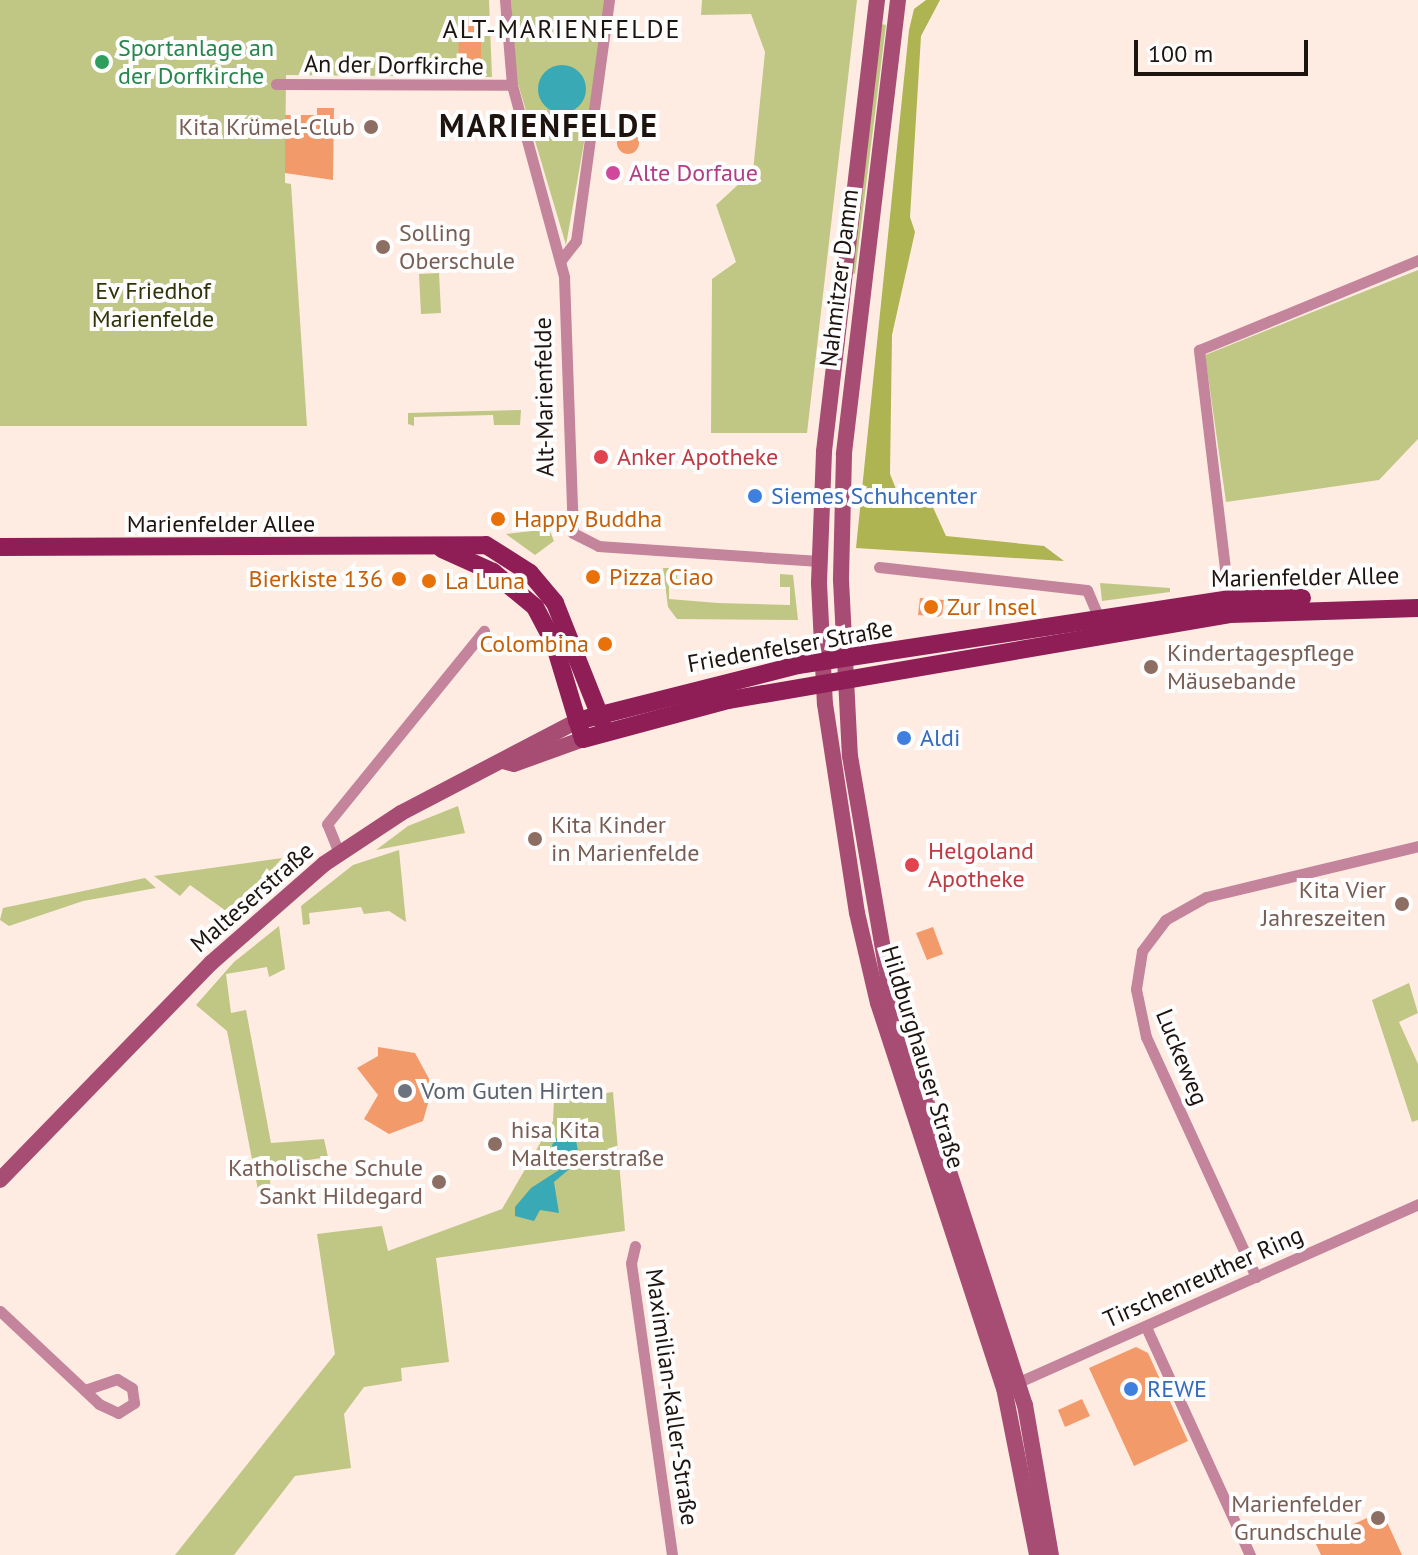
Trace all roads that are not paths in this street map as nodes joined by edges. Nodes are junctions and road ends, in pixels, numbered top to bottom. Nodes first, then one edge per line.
1 (505, 0) edge
2 (609, 0) edge
3 (877, 0) edge
4 (898, 0) edge
5 (276, 84) dead end
6 (512, 85) junction
7 (561, 260) junction
8 (1418, 260) edge
9 (0, 547) edge
10 (442, 549) junction
11 (819, 561) junction
12 (841, 562) junction
13 (879, 567) dead end
14 (1418, 598) edge
15 (1229, 607) junction
16 (1418, 608) edge
17 (1100, 627) junction
18 (484, 631) dead end
19 (844, 660) junction
20 (822, 662) junction
21 (845, 681) junction
22 (823, 684) junction
23 (599, 713) junction
24 (580, 730) junction
25 (605, 732) junction
26 (1418, 846) edge
27 (339, 853) junction
28 (0, 1180) edge
29 (1418, 1204) edge
30 (635, 1246) dead end
31 (1256, 1277) junction
32 (0, 1311) edge
33 (1146, 1327) junction
34 (1012, 1386) junction
35 (85, 1390) dead end
36 (672, 1555) edge
37 (1037, 1555) edge
38 (1051, 1555) edge
39 (1250, 1555) edge

1 - 6 street, Alt-Marienfelde
2 - 7 street, Alt-Marienfelde
3 - 11 main road, Nahmitzer Damm
4 - 12 main road, Nahmitzer Damm
5 - 6 street, An der Dorfkirche
6 - 7 street, Alt-Marienfelde
7 - 11 street, Alt-Marienfelde
8 - 15 street
9 - 10 main road, Marienfelder Allee
10 - 23 main road, Marienfelder Allee
10 - 24 main road, Marienfelder Allee
11 - 12 main road
11 - 20 main road, Hildburghauser Straße
12 - 19 main road
13 - 17 street
14 - 15 main road, Marienfelder Allee
15 - 16 main road, Marienfelder Allee
15 - 17 main road, Marienfelder Allee
17 - 19 main road, Friedenfelser Straße
17 - 21 main road, Friedenfelser Straße
18 - 27 street, Malteserstraße
19 - 20 main road, Friedenfelser Straße
19 - 21 main road
20 - 22 main road, Hildburghauser Straße
20 - 23 main road, Friedenfelser Straße
21 - 22 main road, Friedenfelser Straße
21 - 34 main road, Hildburghauser Straße
22 - 25 main road, Friedenfelser Straße
22 - 34 main road, Hildburghauser Straße
23 - 24 main road, Friedenfelser Straße
23 - 25 main road, Marienfelder Allee
24 - 25 main road, Friedenfelser Straße
24 - 27 main road, Friedenfelser Straße
26 - 31 street, Luckeweg
27 - 28 main road, Malteserstraße
29 - 31 street, Tirschenreuther Ring
30 - 36 street, Maximilian-Kaller-Straße
31 - 33 street, Tirschenreuther Ring
32 - 35 street
33 - 34 street, Tirschenreuther Ring
33 - 39 street
34 - 37 main road, Hildburghauser Straße
34 - 38 main road, Hildburghauser Straße

